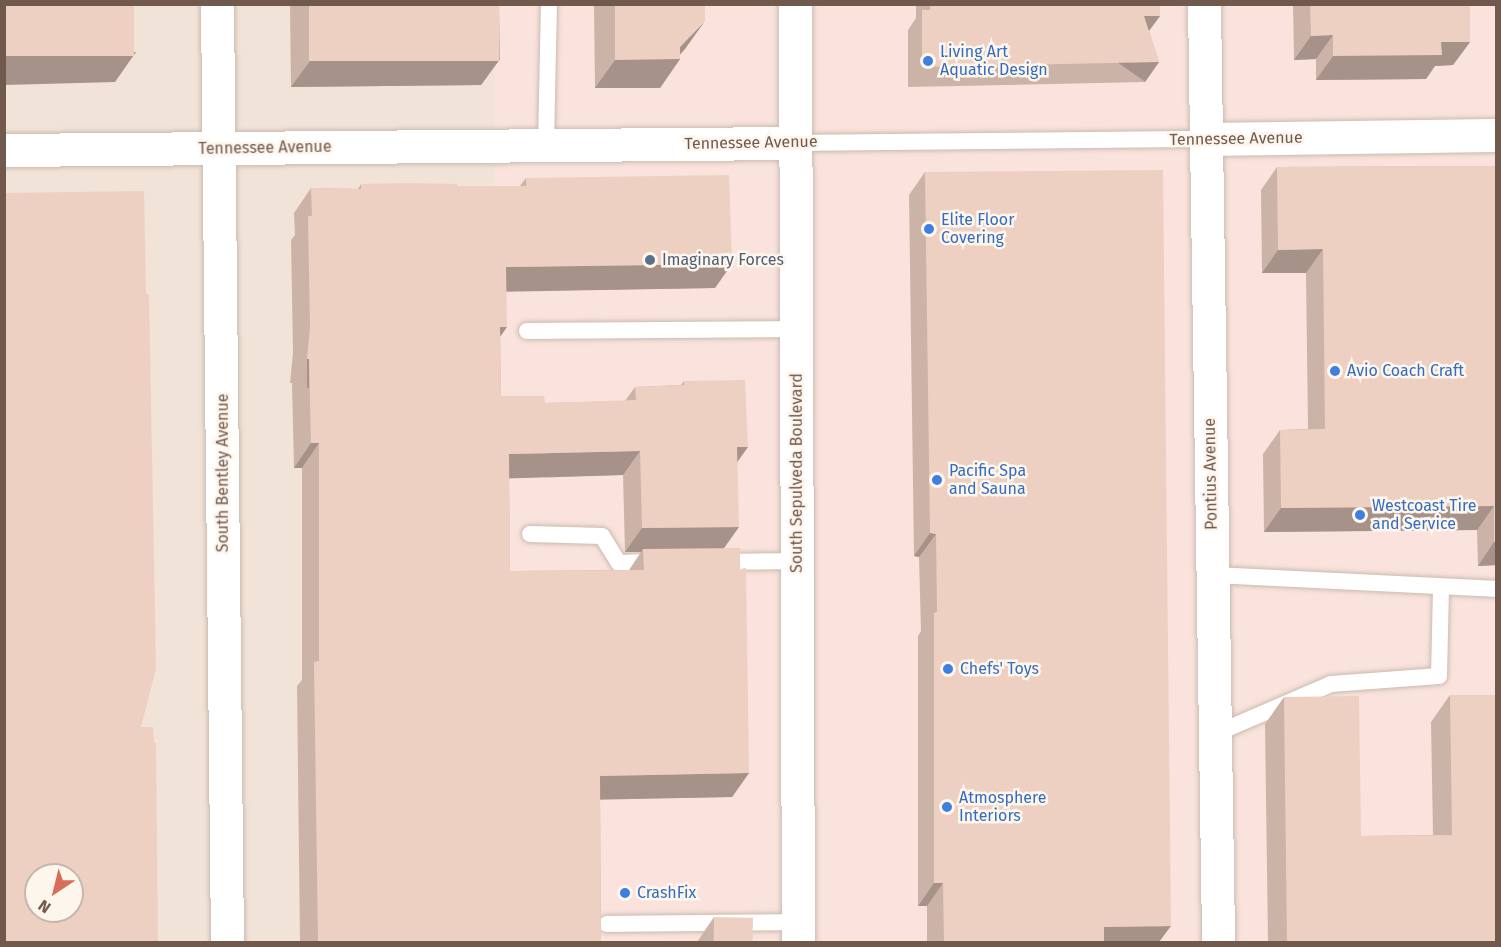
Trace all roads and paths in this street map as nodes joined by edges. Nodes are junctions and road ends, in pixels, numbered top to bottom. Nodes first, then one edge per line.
1 (217, 4) edge
2 (549, 4) edge
3 (795, 4) edge
4 (1204, 4) edge
5 (1497, 135) edge
6 (1205, 139) junction
7 (797, 143) junction
8 (546, 145) junction
9 (219, 148) junction
10 (4, 150) edge
11 (797, 329) junction
12 (527, 331) dead end
13 (530, 534) dead end
14 (797, 561) junction
15 (666, 562) edge
16 (701, 562) edge
17 (1212, 574) junction
18 (1441, 588) junction
19 (1497, 589) edge
20 (1215, 734) junction
21 (607, 924) dead end
22 (798, 932) edge
23 (227, 942) edge
24 (1218, 942) edge

1 - 9 street, South Bentley Avenue
2 - 8 lane
3 - 7 street, South Sepulveda Boulevard
4 - 6 street, Pontius Avenue
5 - 6 street, Tennessee Avenue
6 - 7 lane, Tennessee Avenue
6 - 17 street, Pontius Avenue
7 - 8 street, Tennessee Avenue
7 - 11 street, South Sepulveda Boulevard
8 - 9 street, Tennessee Avenue
9 - 10 street, Tennessee Avenue
9 - 23 street, South Bentley Avenue
11 - 12 lane
11 - 14 street, South Sepulveda Boulevard
13 - 15 lane
14 - 16 lane
14 - 22 street, South Sepulveda Boulevard
17 - 18 lane
17 - 20 street, Pontius Avenue
18 - 19 lane
18 - 20 lane
20 - 24 street, Pontius Avenue
21 - 22 lane

